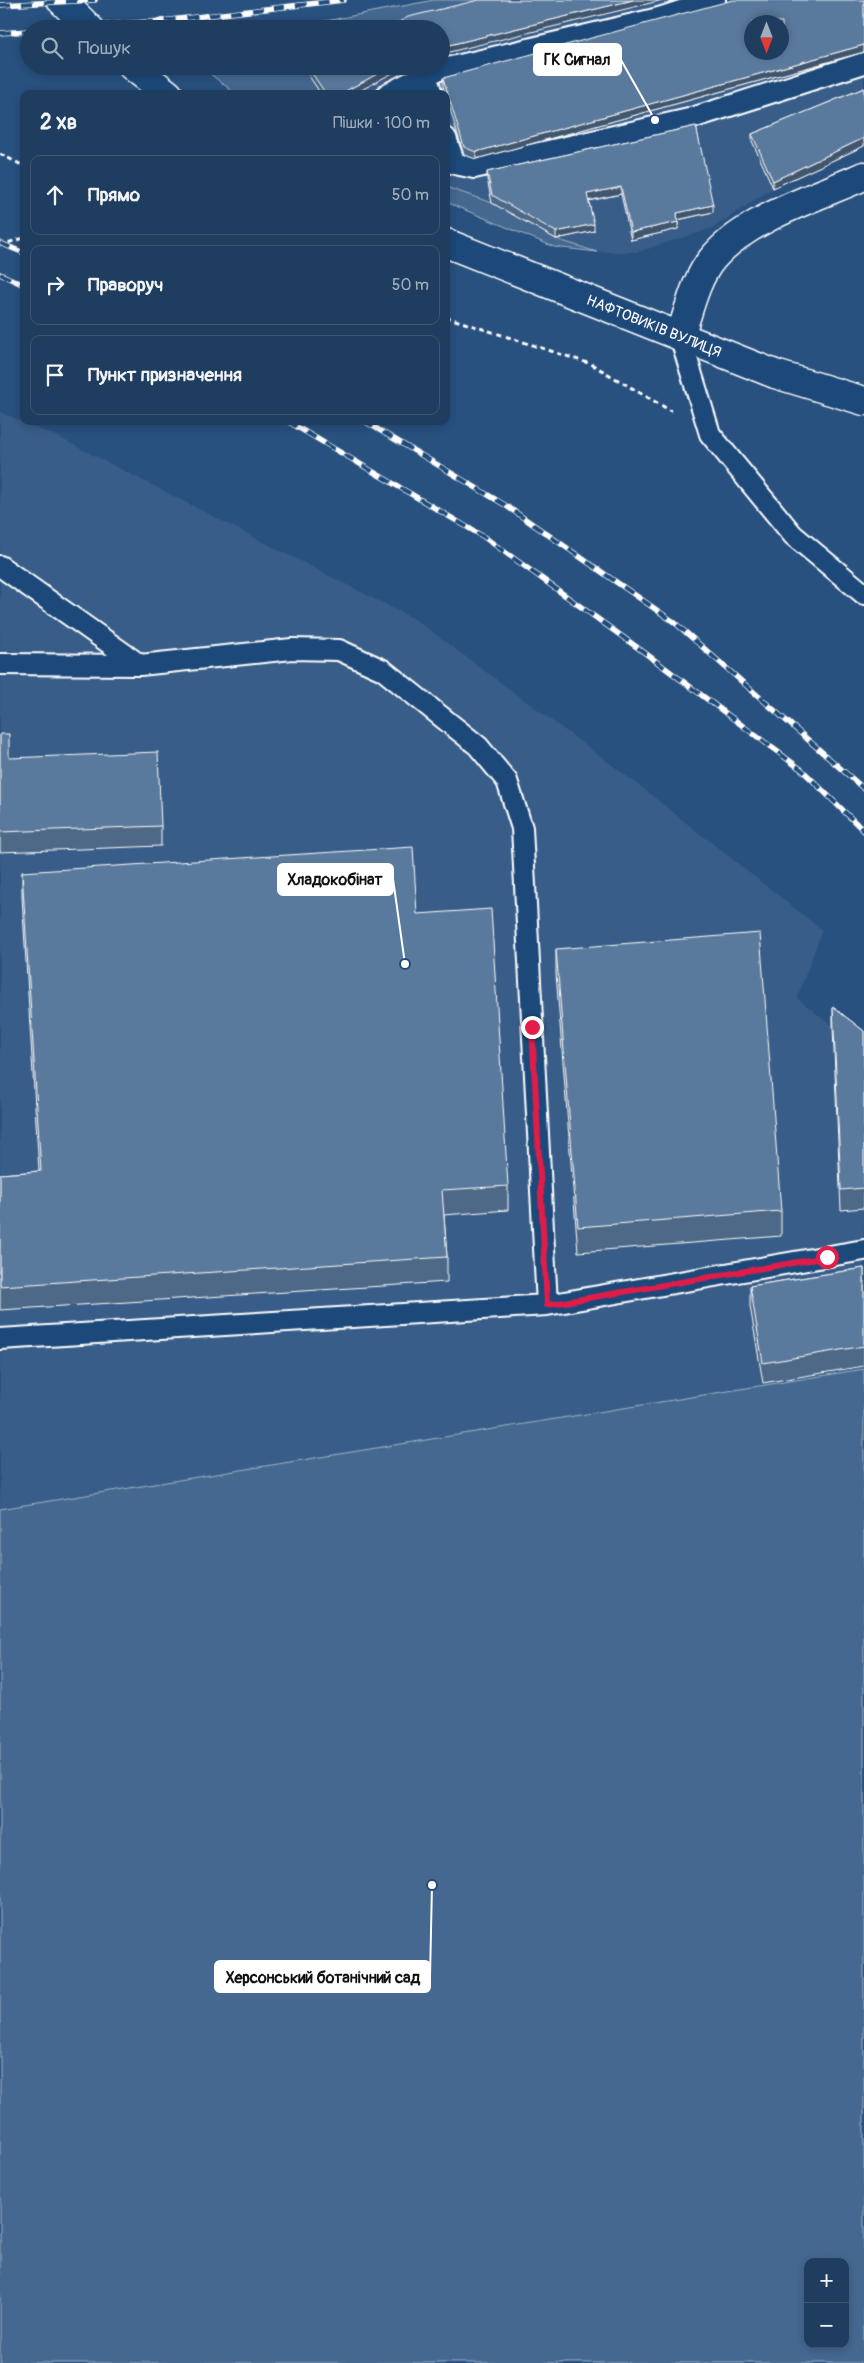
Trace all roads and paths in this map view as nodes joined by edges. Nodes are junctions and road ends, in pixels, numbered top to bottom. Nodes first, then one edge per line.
1 (61, 0) edge
2 (715, 0) edge
3 (81, 20) edge
4 (864, 64) edge
5 (450, 69) edge
6 (144, 75) edge
7 (426, 75) joint
8 (163, 90) edge
9 (395, 90) edge
10 (431, 90) edge
11 (450, 150) edge
12 (0, 154) edge
13 (20, 164) edge
14 (864, 176) edge
15 (20, 239) edge
16 (0, 245) edge
17 (450, 245) edge
18 (450, 318) edge
19 (680, 336) junction
20 (864, 400) edge
21 (710, 434) junction
22 (0, 566) edge
23 (864, 594) edge
24 (0, 664) edge
25 (140, 665) junction
26 (864, 1250) edge
27 (547, 1305) junction
28 (0, 1339) edge

1 - 3 street
2 - 5 lane
4 - 11 lane
6 - 8 street
7 - 9 lane
7 - 10 lane
12 - 13 path
14 - 19 street
15 - 16 path
17 - 19 street, НАФТОВИКІВ ВУЛИЦЯ
18 - 21 path
19 - 20 street, НАФТОВИКІВ ВУЛИЦЯ
19 - 21 lane
21 - 23 lane
22 - 25 lane
24 - 25 lane
25 - 27 lane
26 - 27 lane
27 - 28 lane

